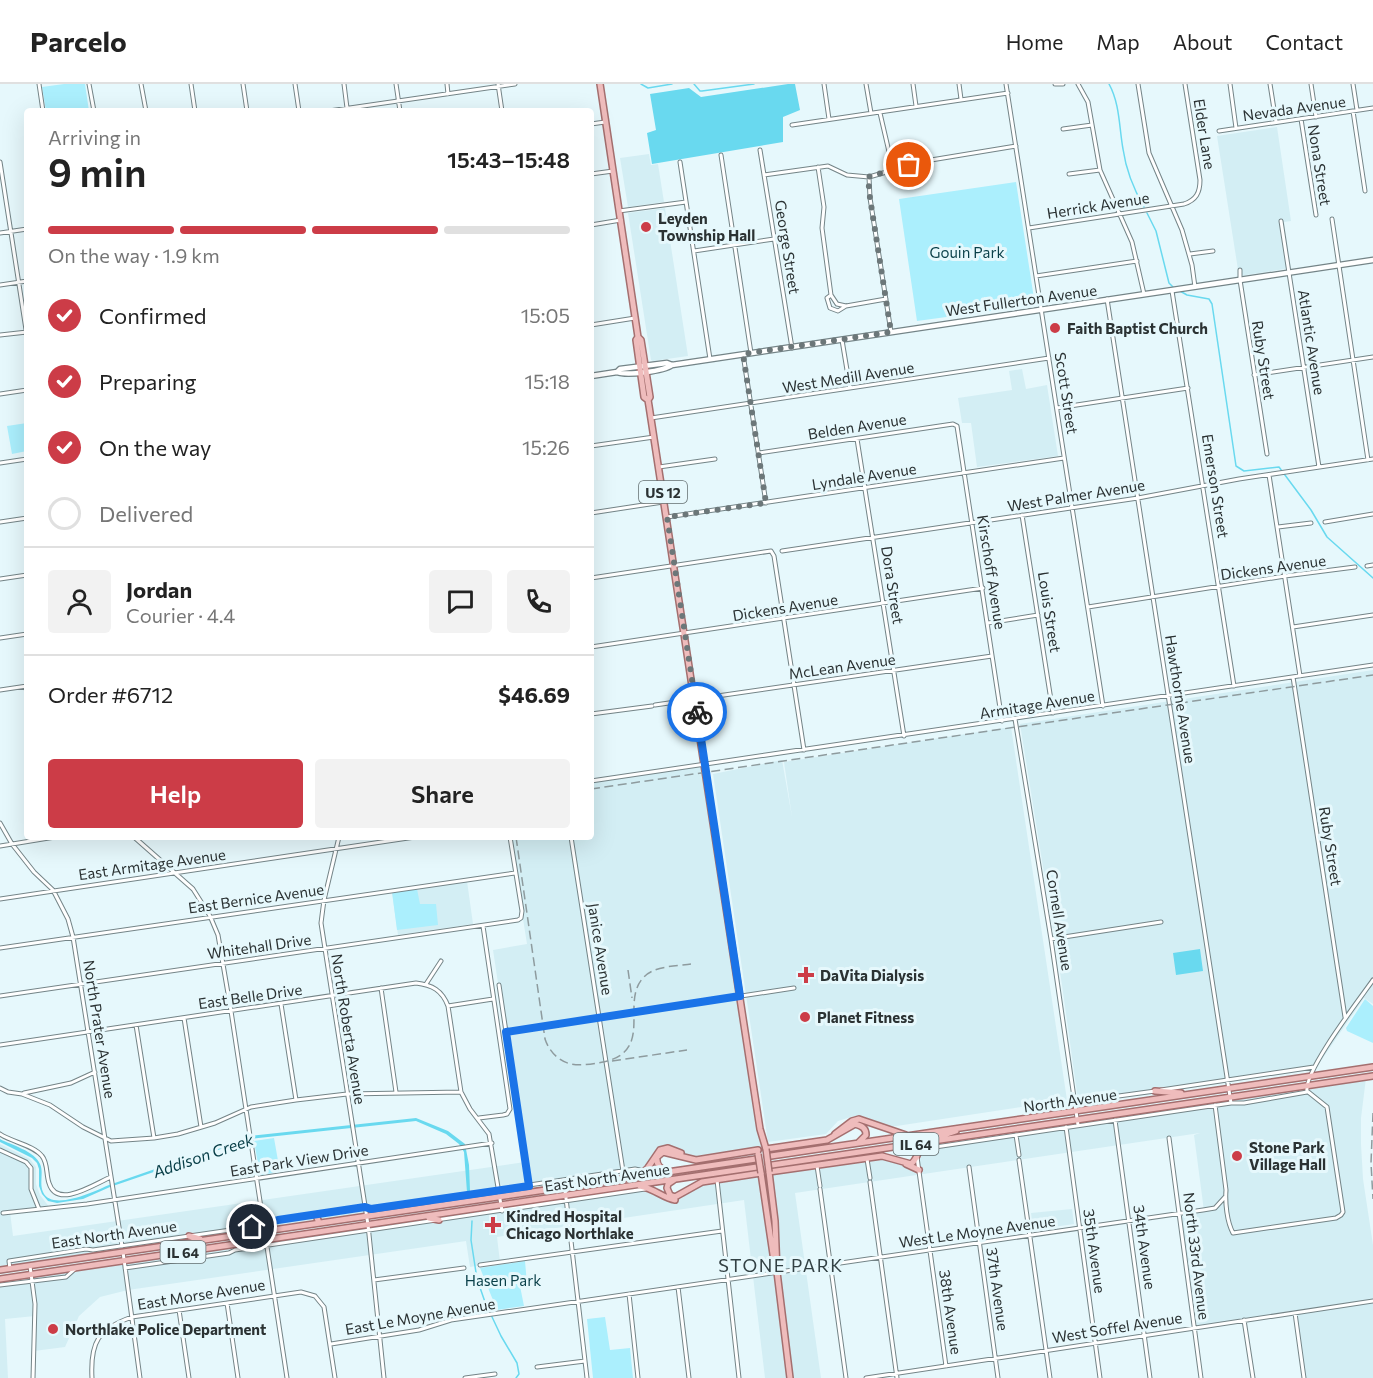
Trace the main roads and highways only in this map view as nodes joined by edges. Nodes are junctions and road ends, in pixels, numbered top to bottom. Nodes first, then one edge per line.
1 (600, 84) edge
2 (1373, 1067) edge
3 (1373, 1076) edge
4 (1155, 1091) road end
5 (1194, 1094) junction
6 (1194, 1102) junction
7 (1155, 1108) junction
8 (1190, 1109) road end
9 (1165, 1114) road end
10 (961, 1128) junction
11 (760, 1129) junction
12 (910, 1135) junction
13 (827, 1140) junction
14 (928, 1142) junction
15 (858, 1143) junction
16 (903, 1146) junction
17 (885, 1148) junction
18 (766, 1149) junction
19 (758, 1150) junction
20 (917, 1151) junction
21 (771, 1156) dead end
22 (703, 1159) junction
23 (756, 1159) dead end
24 (905, 1163) junction
25 (772, 1165) dead end
26 (757, 1167) dead end
27 (919, 1170) road end
28 (669, 1171) junction
29 (769, 1172) junction
30 (761, 1173) junction
31 (635, 1176) junction
32 (675, 1179) junction
33 (697, 1184) junction
34 (632, 1185) junction
35 (428, 1201) road end
36 (447, 1204) junction
37 (316, 1215) road end
38 (421, 1217) junction
39 (439, 1220) road end
40 (319, 1223) junction
41 (303, 1234) junction
42 (189, 1236) road end
43 (323, 1237) road end
44 (207, 1240) junction
45 (185, 1252) junction
46 (186, 1260) road end
47 (0, 1270) edge
48 (777, 1272) junction
49 (0, 1279) edge
50 (790, 1378) edge

1 - 11 main road, US 12
2 - 5 main road, North Avenue / IL 64
3 - 6 main road, North Avenue / IL 64
4 - 5 main road
5 - 10 main road, North Avenue / IL 64
6 - 7 main road, North Avenue / IL 64
6 - 8 main road
7 - 9 main road
7 - 14 main road, North Avenue / IL 64
10 - 12 main road, North Avenue / IL 64
10 - 17 main road
11 - 18 main road, US 12
11 - 19 main road, US 12
12 - 13 main road
12 - 15 main road, North Avenue / IL 64
13 - 15 main road
13 - 18 main road
14 - 16 main road, North Avenue / IL 64
14 - 20 main road
15 - 21 main road, North Avenue / IL 64
16 - 17 main road, North Avenue / IL 64
16 - 20 main road
17 - 25 main road, North Avenue / IL 64
18 - 29 main road, US 12, bridge
19 - 22 main road
19 - 30 main road, US 12, bridge
20 - 24 main road
22 - 28 main road
22 - 31 main road
23 - 28 main road, IL 64
24 - 27 main road
24 - 29 main road
26 - 32 main road, East North Avenue / IL 64
28 - 31 main road, East North Avenue / IL 64
29 - 48 main road, US 12
30 - 33 main road
30 - 48 main road, US 12
31 - 36 main road, East North Avenue / IL 64
32 - 33 main road
32 - 34 main road, East North Avenue / IL 64
33 - 34 main road
34 - 38 main road, East North Avenue / IL 64
35 - 36 main road
36 - 40 main road, East North Avenue / IL 64
37 - 40 main road
38 - 39 main road
38 - 41 main road, East North Avenue / IL 64
40 - 44 main road, East North Avenue / IL 64
41 - 43 main road
41 - 45 main road, East North Avenue / IL 64
42 - 44 main road
44 - 47 main road, East North Avenue / IL 64
45 - 46 main road
45 - 49 main road, East North Avenue / IL 64
48 - 50 main road, US 12

